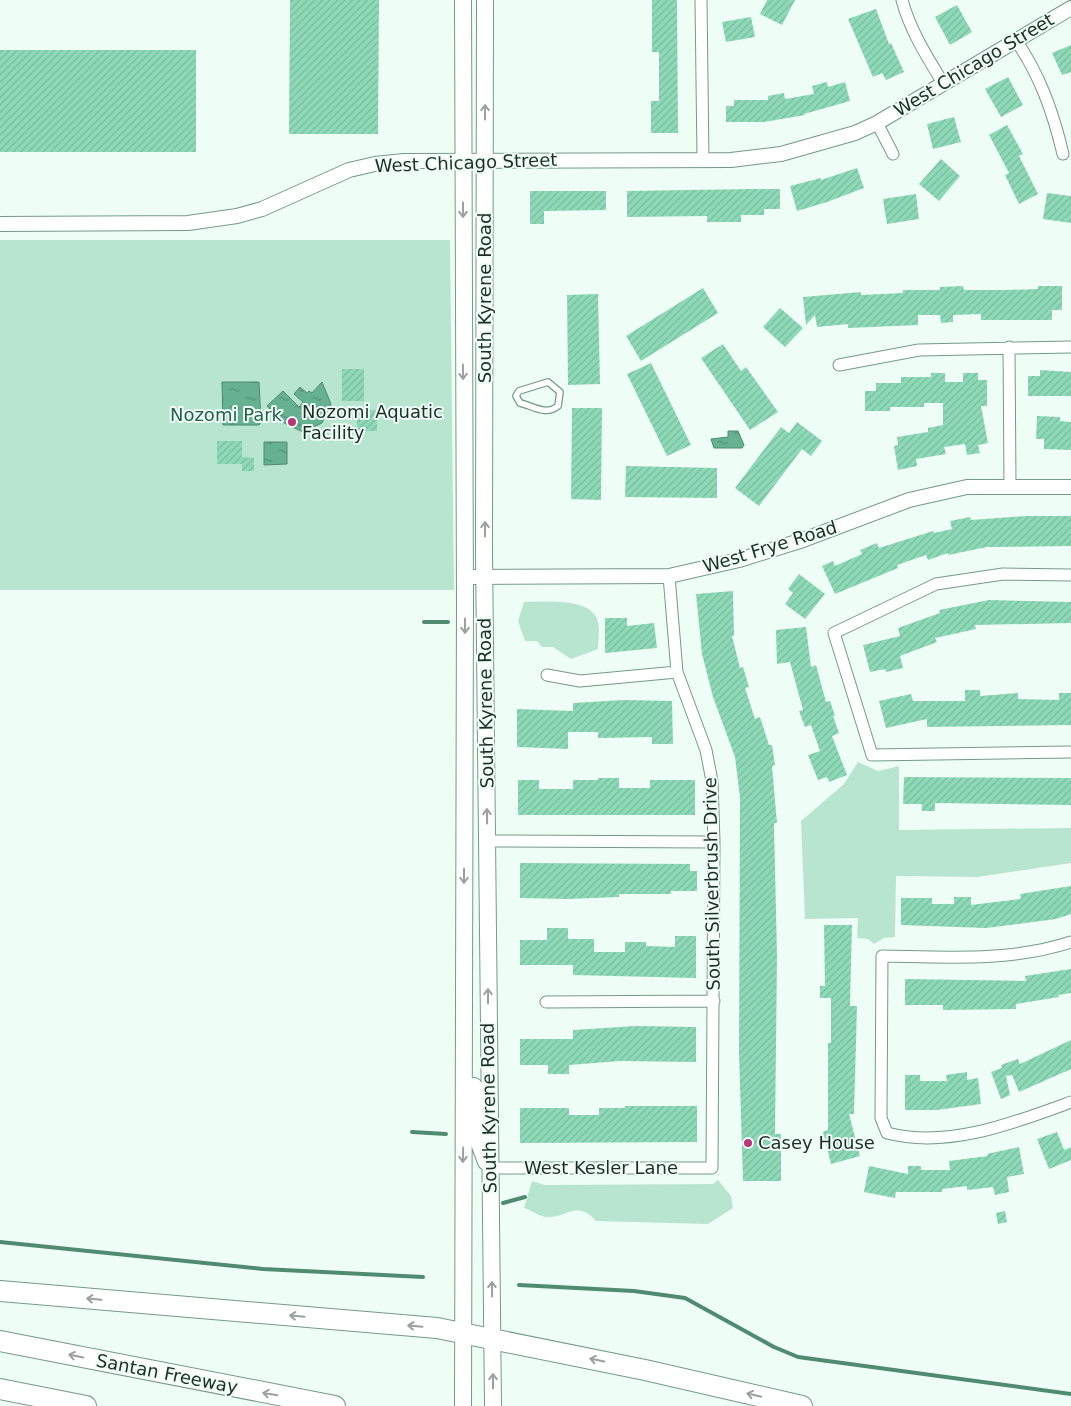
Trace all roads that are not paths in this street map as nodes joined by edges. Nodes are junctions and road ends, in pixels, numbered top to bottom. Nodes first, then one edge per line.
1 (463, 0) edge
2 (485, 0) edge
3 (701, 0) edge
4 (902, 0) edge
5 (1071, 8) edge
6 (1016, 39) junction
7 (943, 83) junction
8 (876, 123) junction
9 (893, 154) dead end
10 (1063, 154) dead end
11 (703, 160) junction
12 (463, 161) junction
13 (485, 161) junction
14 (0, 224) edge
15 (1009, 347) junction
16 (1071, 347) edge
17 (839, 365) dead end
18 (516, 396) joint
19 (1010, 485) junction
20 (1071, 487) edge
21 (1071, 575) edge
22 (669, 576) junction
23 (464, 577) junction
24 (485, 578) junction
25 (677, 672) junction
26 (547, 675) dead end
27 (1071, 752) edge
28 (487, 840) junction
29 (714, 842) junction
30 (1071, 942) edge
31 (714, 1001) junction
32 (546, 1002) dead end
33 (464, 1036) junction
34 (1071, 1102) edge
35 (489, 1168) junction
36 (712, 1168) joint
37 (0, 1291) edge
38 (463, 1332) junction
39 (0, 1341) edge
40 (493, 1347) junction
41 (0, 1389) edge
42 (86, 1406) edge
43 (335, 1406) edge
44 (463, 1406) edge
45 (493, 1406) edge
46 (802, 1406) edge

1 - 12 main road, South Kyrene Road
13 -> 2 main road, South Kyrene Road
3 - 11 street
4 - 7 street
5 - 6 street, West Chicago Street
6 - 7 street, West Chicago Street
6 - 10 street
7 - 8 street, West Chicago Street
8 - 9 street, West Chicago Street
8 - 11 street, West Chicago Street
11 - 13 street, West Chicago Street
12 - 13 street, West Chicago Street
12 - 14 street, West Chicago Street
12 -> 23 main road, South Kyrene Road
24 -> 13 main road, South Kyrene Road
15 - 16 street
15 - 17 street
15 - 19 street
18 - 18 lane
19 - 20 street, West Frye Road
19 - 22 street, West Frye Road
21 - 27 street
22 - 24 street, West Frye Road
22 - 25 street, South Silverbrush Drive
23 - 24 street, West Frye Road
23 -> 33 main road, South Kyrene Road
28 -> 24 main road, South Kyrene Road
25 - 26 street
25 - 29 street, South Silverbrush Drive
28 - 29 street
35 -> 28 main road, South Kyrene Road
29 - 31 street, South Silverbrush Drive
30 - 34 street
31 - 32 street
31 - 36 street, South Silverbrush Drive
33 - 35 main road
33 -> 38 main road, South Kyrene Road
35 - 36 street, West Kesler Lane
40 -> 35 main road, South Kyrene Road
38 -> 37 highway
38 - 40 highway
38 - 44 main road, South Kyrene Road
43 -> 39 highway, Santan Freeway
45 -> 40 main road, South Kyrene Road
46 -> 40 highway
41 - 42 highway

